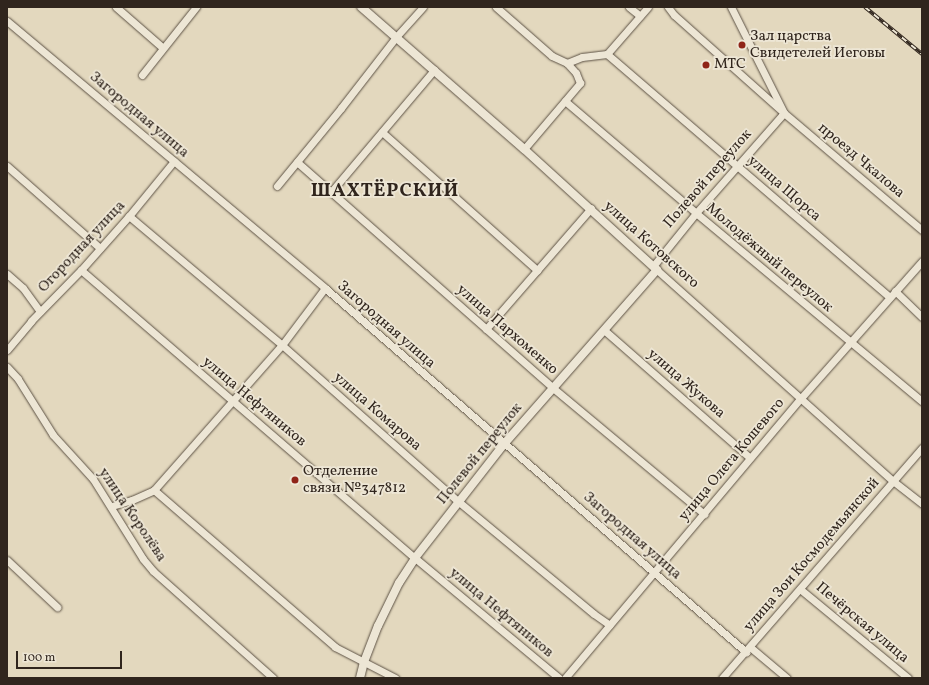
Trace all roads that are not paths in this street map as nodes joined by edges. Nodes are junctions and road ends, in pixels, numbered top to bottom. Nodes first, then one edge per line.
1 (116, 7) edge
2 (196, 7) edge
3 (361, 7) edge
4 (422, 7) edge
5 (496, 7) edge
6 (629, 7) edge
7 (648, 7) edge
8 (668, 7) edge
9 (731, 7) edge
10 (640, 16) junction
11 (7, 21) edge
12 (396, 37) junction
13 (163, 48) junction
14 (607, 54) junction
15 (567, 64) junction
16 (434, 70) junction
17 (142, 75) dead end
18 (565, 101) junction
19 (784, 113) junction
20 (382, 132) junction
21 (524, 149) junction
22 (174, 161) junction
23 (296, 162) junction
24 (7, 166) edge
25 (737, 166) junction
26 (277, 186) dead end
27 (331, 192) junction
28 (591, 208) junction
29 (696, 213) junction
30 (129, 216) junction
31 (922, 230) edge
32 (100, 248) junction
33 (922, 261) edge
34 (655, 267) junction
35 (81, 270) junction
36 (537, 270) junction
37 (7, 274) edge
38 (325, 288) junction
39 (892, 294) junction
40 (40, 311) junction
41 (922, 317) edge
42 (486, 329) junction
43 (604, 330) junction
44 (851, 344) junction
45 (282, 345) junction
46 (7, 350) edge
47 (7, 367) edge
48 (554, 388) junction
49 (801, 398) junction
50 (233, 400) junction
51 (922, 401) edge
52 (504, 444) junction
53 (922, 448) edge
54 (750, 458) junction
55 (893, 481) junction
56 (154, 490) junction
57 (459, 502) junction
58 (922, 504) edge
59 (112, 506) junction
60 (704, 514) junction
61 (415, 558) junction
62 (7, 560) edge
63 (653, 571) junction
64 (800, 589) junction
65 (57, 607) dead end
66 (610, 625) junction
67 (748, 649) junction
68 (364, 662) junction
69 (273, 678) edge
70 (360, 678) edge
71 (395, 678) edge
72 (559, 678) edge
73 (565, 678) edge
74 (722, 678) edge
75 (787, 678) edge
76 (908, 678) edge

1 - 13 street
2 - 13 street
3 - 12 street, улица Котовского
4 - 12 street
5 - 15 street
6 - 10 street
7 - 10 street
8 - 19 street, проезд Чкалова
9 - 19 street, проезд Чкалова
10 - 14 street
11 - 22 street, Загородная улица
12 - 16 street, улица Котовского
12 - 23 street
13 - 17 street
14 - 15 street
14 - 25 street, улица Щорса
15 - 18 street
16 - 20 street
16 - 21 street, улица Котовского
18 - 21 street
18 - 29 street, Молодёжный переулок
19 - 25 street, Полевой переулок
19 - 31 street, проезд Чкалова
20 - 27 street
20 - 36 street
21 - 28 street, улица Котовского
22 - 30 street, Огородная улица
22 - 38 street, Загородная улица
23 - 26 street
23 - 27 street, улица Пархоменко
24 - 32 street
25 - 29 street, Полевой переулок
25 - 39 street, улица Щорса
27 - 42 street, улица Пархоменко
28 - 34 street, улица Котовского
28 - 36 street
29 - 34 street, Полевой переулок
29 - 44 street, Молодёжный переулок
30 - 32 street, Огородная улица
30 - 45 street, улица Комарова
32 - 35 street, Огородная улица
33 - 39 street, улица Олега Кошевого
34 - 43 street, Полевой переулок
34 - 49 street, улица Котовского
35 - 40 street, Огородная улица
35 - 50 street, улица Нефтяников
36 - 42 street
37 - 40 street
38 - 45 street
38 - 52 street, Загородная улица
39 - 41 street, улица Щорса
39 - 44 street, улица Олега Кошевого
40 - 46 street, Огородная улица
42 - 48 street, улица Пархоменко
43 - 48 street, Полевой переулок
43 - 54 street, улица Жукова
44 - 49 street, улица Олега Кошевого
44 - 51 street, Молодёжный переулок
45 - 50 street
45 - 57 street, улица Комарова
47 - 59 street, улица Королёва
48 - 52 street, Полевой переулок
48 - 60 street, улица Пархоменко
49 - 54 street, улица Олега Кошевого
49 - 55 street, улица Котовского
50 - 56 street
50 - 61 street, улица Нефтяников
52 - 57 street, Полевой переулок
52 - 63 street, Загородная улица
53 - 55 street, улица Зои Космодемьянской
54 - 60 street, улица Олега Кошевого
55 - 58 street, улица Котовского
55 - 64 street, улица Зои Космодемьянской
56 - 59 street
56 - 68 street
57 - 61 street, Полевой переулок
57 - 66 street, улица Комарова
59 - 69 street, улица Королёва
60 - 63 street, улица Олега Кошевого
61 - 68 street, Полевой переулок
61 - 72 street, улица Нефтяников
62 - 65 street
63 - 66 street, улица Олега Кошевого
63 - 67 street, Загородная улица
64 - 67 street, улица Зои Космодемьянской
64 - 76 street, Печёрская улица
66 - 73 street, улица Олега Кошевого
67 - 74 street, улица Зои Космодемьянской
67 - 75 street
68 - 70 street, Полевой переулок
68 - 71 street

